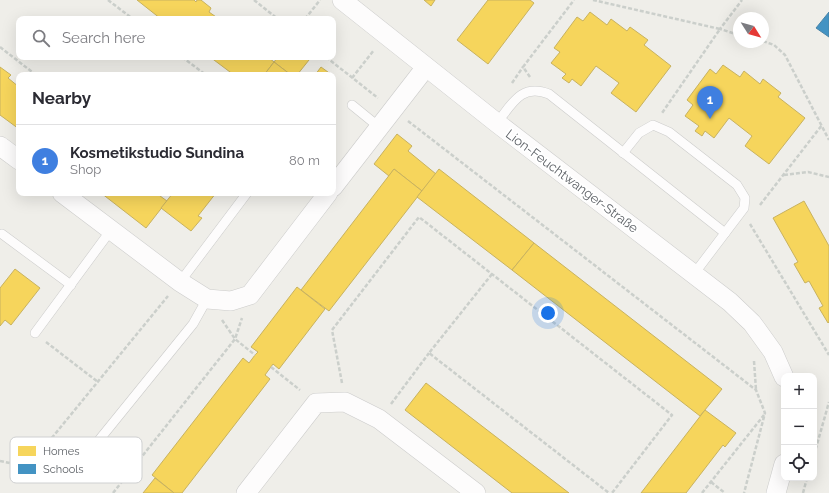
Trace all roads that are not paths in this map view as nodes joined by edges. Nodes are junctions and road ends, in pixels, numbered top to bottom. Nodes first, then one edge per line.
1 (342, 0) edge
2 (426, 67) junction
3 (352, 106) dead end
4 (497, 123) junction
5 (379, 127) junction
6 (0, 146) edge
7 (623, 153) junction
8 (16, 158) edge
9 (336, 183) edge
10 (66, 196) edge
11 (245, 196) edge
12 (326, 196) edge
13 (112, 230) junction
14 (725, 233) junction
15 (2, 234) dead end
16 (694, 274) junction
17 (180, 282) junction
18 (71, 285) junction
19 (207, 299) junction
20 (35, 333) road end
21 (782, 373) edge
22 (101, 437) edge
23 (781, 475) edge
24 (246, 493) edge
25 (476, 493) edge
26 (776, 493) edge

1 - 2 street, Lion-Feuchtwanger-Straße
2 - 4 street, Lion-Feuchtwanger-Straße
2 - 5 street
3 - 5 lane
4 - 7 lane
4 - 16 street, Lion-Feuchtwanger-Straße
5 - 9 street
6 - 8 street
7 - 14 lane
7 - 14 lane
10 - 13 street
11 - 17 lane
12 - 19 street
13 - 17 street
13 - 18 lane
14 - 16 lane
15 - 18 lane
16 - 21 street, Lion-Feuchtwanger-Straße
17 - 19 street
18 - 20 lane
19 - 22 lane
23 - 26 street
24 - 25 street

